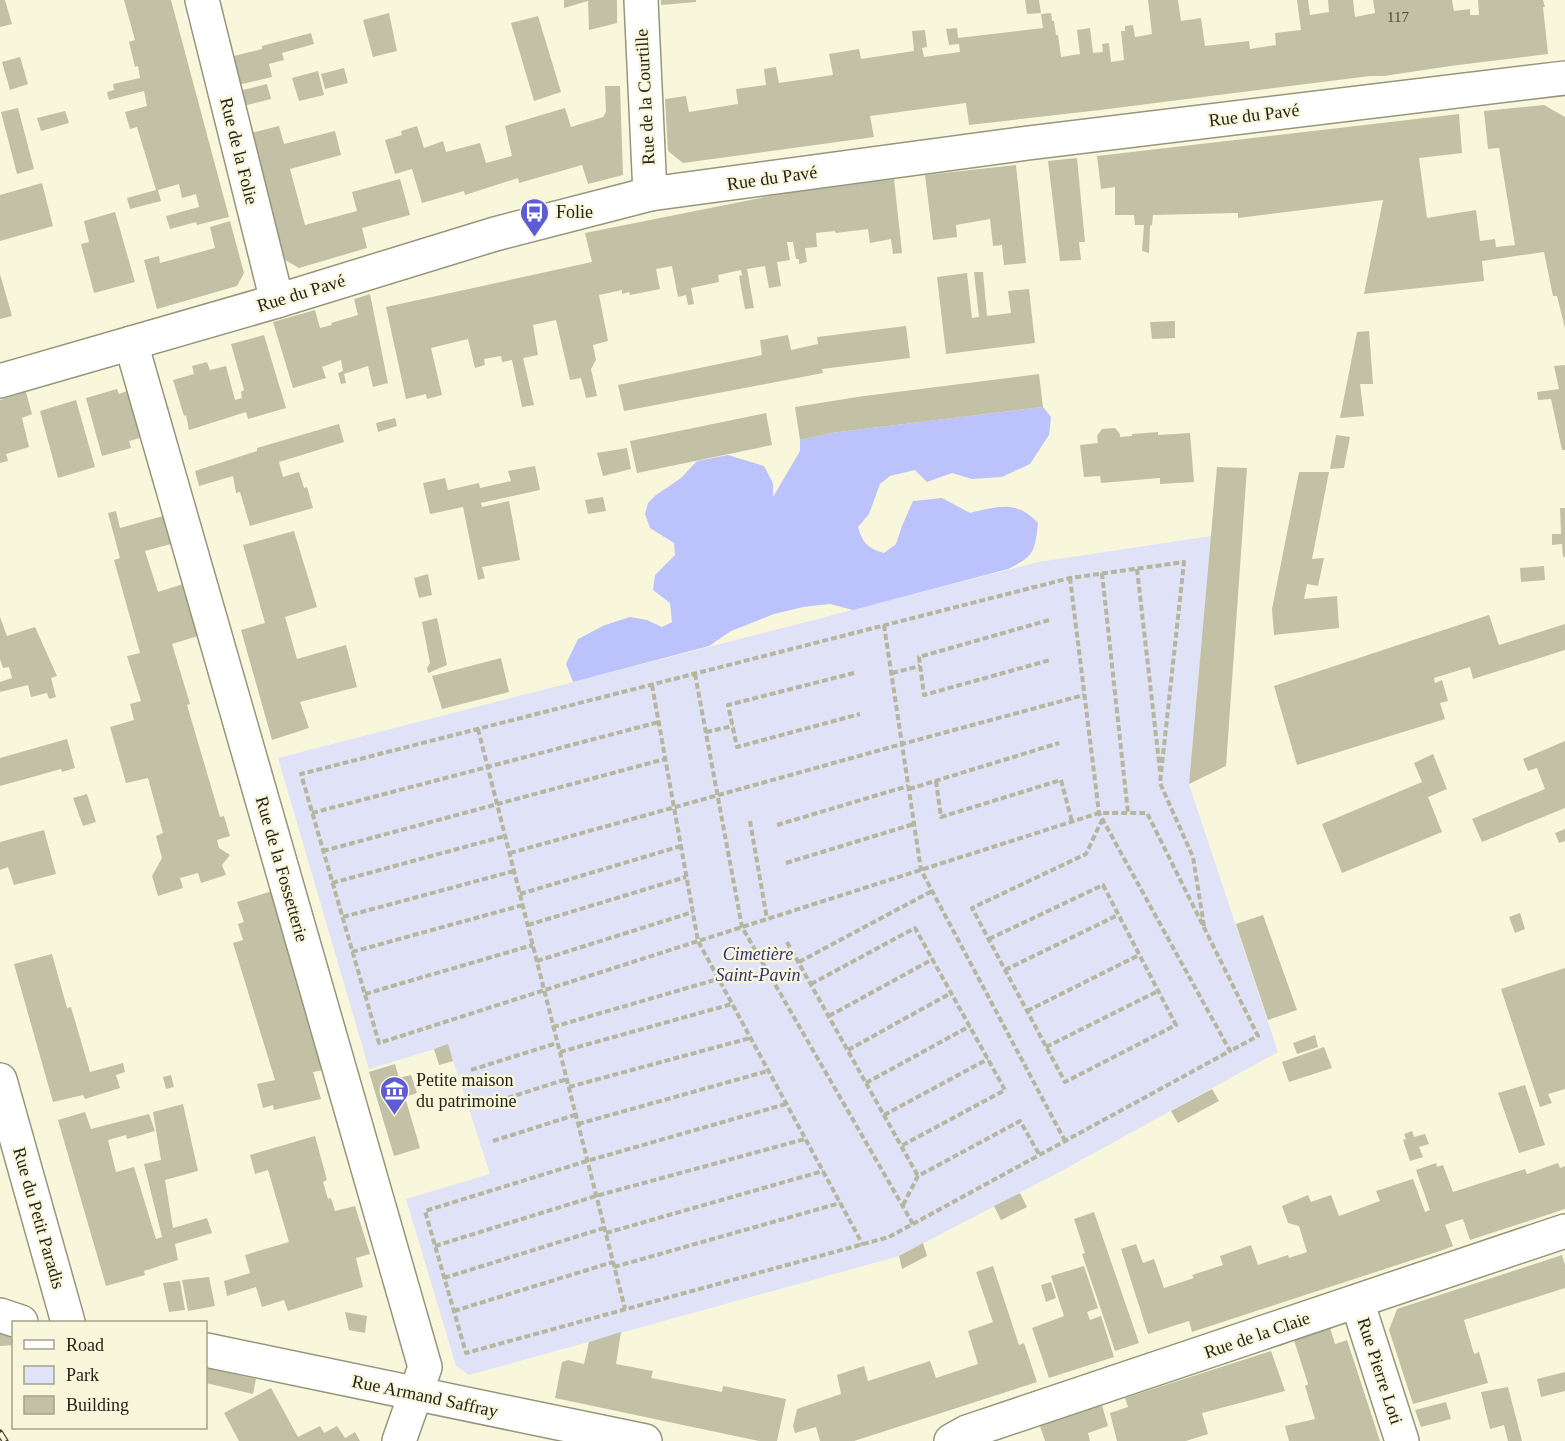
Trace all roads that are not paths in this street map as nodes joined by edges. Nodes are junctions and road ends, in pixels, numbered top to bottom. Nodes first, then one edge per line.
1 (202, 0) edge
2 (641, 0) edge
3 (1565, 78) edge
4 (650, 194) junction
5 (277, 301) junction
6 (131, 343) junction
7 (0, 381) edge
8 (0, 1080) edge
9 (1565, 1231) edge
10 (1357, 1301) junction
11 (0, 1315) edge
12 (16, 1321) edge
13 (67, 1321) edge
14 (207, 1350) edge
15 (416, 1394) junction
16 (399, 1441) edge
17 (645, 1441) edge
18 (951, 1441) edge
19 (1402, 1441) edge

1 - 5 street, Rue de la Folie
2 - 4 street, Rue de la Courtille
3 - 4 street, Rue du Pavé
4 - 5 street, Rue du Pavé
5 - 6 street, Rue du Pavé
6 - 7 street, Rue du Pavé
6 - 15 street, Rue de la Fossetterie
8 - 13 street, Rue du Petit Paradis
9 - 10 street, Rue de la Claie
10 - 18 street, Rue de la Claie
10 - 19 street, Rue Pierre Loti
11 - 12 street
14 - 15 street, Rue Armand Saffray
15 - 16 street, Rue de la Fossetterie
15 - 17 street, Rue Armand Saffray

